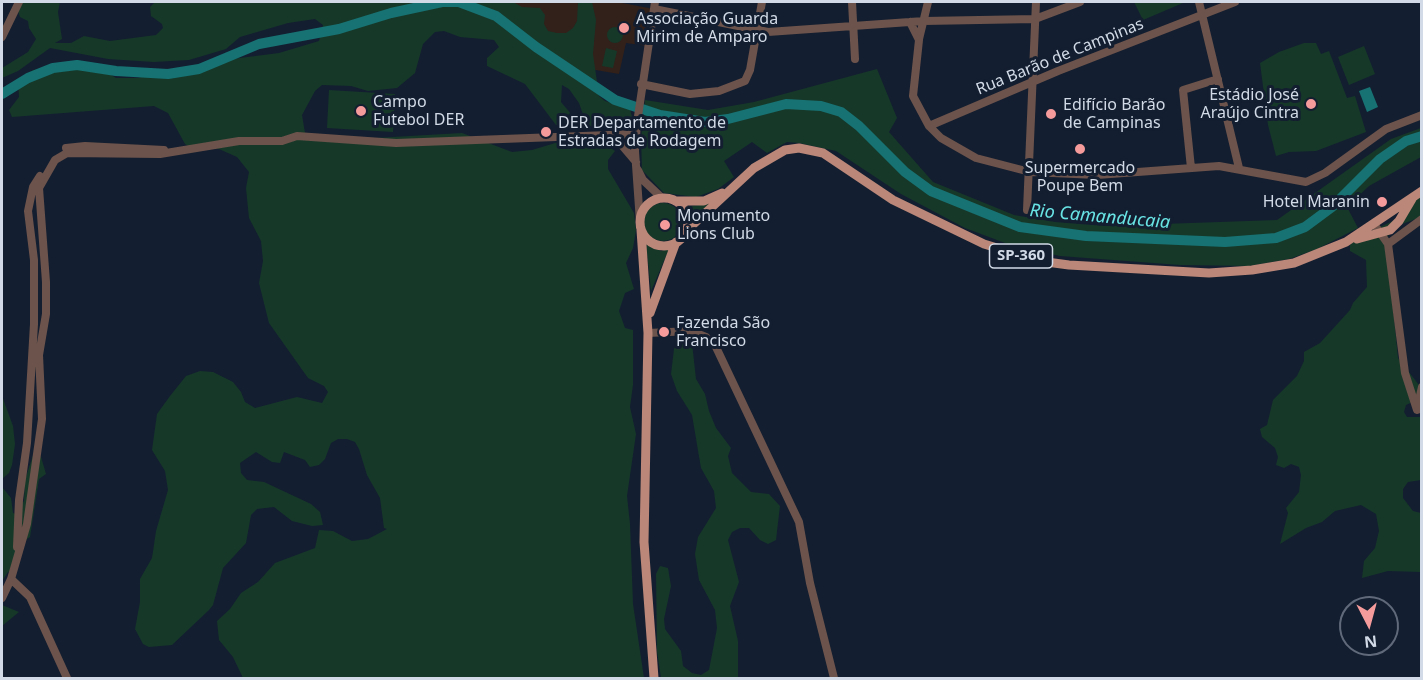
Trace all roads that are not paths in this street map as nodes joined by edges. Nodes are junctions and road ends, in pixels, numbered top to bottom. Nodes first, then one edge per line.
1 (19, 2) edge
2 (762, 2) edge
3 (852, 2) edge
4 (928, 2) edge
5 (1036, 2) edge
6 (1080, 2) edge
7 (1200, 2) edge
8 (1235, 2) edge
9 (654, 5) edge
10 (1203, 15) junction
11 (1035, 19) junction
12 (924, 21) junction
13 (910, 22) junction
14 (853, 26) junction
15 (757, 31) junction
16 (2, 38) edge
17 (918, 40) junction
18 (855, 59) dead end
19 (1218, 79) junction
20 (1033, 82) junction
21 (641, 84) junction
22 (1422, 115) edge
23 (929, 126) junction
24 (636, 134) junction
25 (613, 135) junction
26 (172, 151) junction
27 (636, 164) junction
28 (1191, 168) junction
29 (1239, 168) junction
30 (1030, 172) junction
31 (39, 188) junction
32 (730, 189) junction
33 (1422, 191) edge
34 (30, 198) junction
35 (662, 198) junction
36 (1413, 198) junction
37 (676, 201) junction
38 (1027, 210) dead end
39 (1391, 212) junction
40 (1422, 219) edge
41 (1399, 221) junction
42 (1374, 225) junction
43 (640, 226) junction
44 (1406, 230) junction
45 (686, 231) junction
46 (1381, 234) junction
47 (676, 242) junction
48 (1346, 242) junction
49 (1388, 244) junction
50 (647, 329) junction
51 (1422, 387) edge
52 (16, 555) junction
53 (12, 581) junction
54 (2, 598) edge
55 (67, 678) edge
56 (654, 678) edge
57 (834, 678) edge

1 - 16 street
2 - 15 street
3 - 14 street
4 - 12 street
5 - 11 street
6 - 11 street
7 - 10 street
8 - 10 street, Rua Barão de Campinas
9 - 15 street
9 - 21 street
10 - 19 street
10 - 20 street, Rua Barão de Campinas
11 - 12 street
11 - 20 street
12 - 13 street
12 - 17 street
13 - 14 street
13 - 17 street
14 - 15 street
14 - 18 street
15 - 21 street
17 - 23 street
19 - 28 street
19 - 29 street
20 - 23 street, Rua Barão de Campinas
20 - 30 street
21 - 24 street
22 - 29 street
23 - 30 street
24 - 25 street
24 - 27 street
25 - 26 street
25 - 27 street
26 - 31 street
26 - 34 street
27 - 35 street
27 - 43 street
28 - 29 street
28 - 30 street
30 - 38 street
31 - 34 street
31 - 52 street
32 - 37 main road, SP-360
32 - 45 main road, SP-360
32 - 48 main road, SP-360
33 - 36 main road, SP-360
34 - 52 street
35 - 37 main road, SP-360
35 - 43 main road
36 - 39 main road, SP-360
36 - 41 main road, SP-360
37 - 45 main road
39 - 41 street
39 - 42 main road, SP-360
40 - 44 street
41 - 44 street
41 - 46 main road, SP-360
42 - 46 street
42 - 48 main road, SP-360
43 - 47 main road
43 - 50 main road, SP-360
44 - 49 street
45 - 47 main road, SP-360
46 - 48 main road, SP-360
46 - 49 street
47 - 50 main road, SP-360
49 - 51 street
50 - 56 main road, SP-360
50 - 57 street
52 - 53 street
53 - 54 street
53 - 55 street

